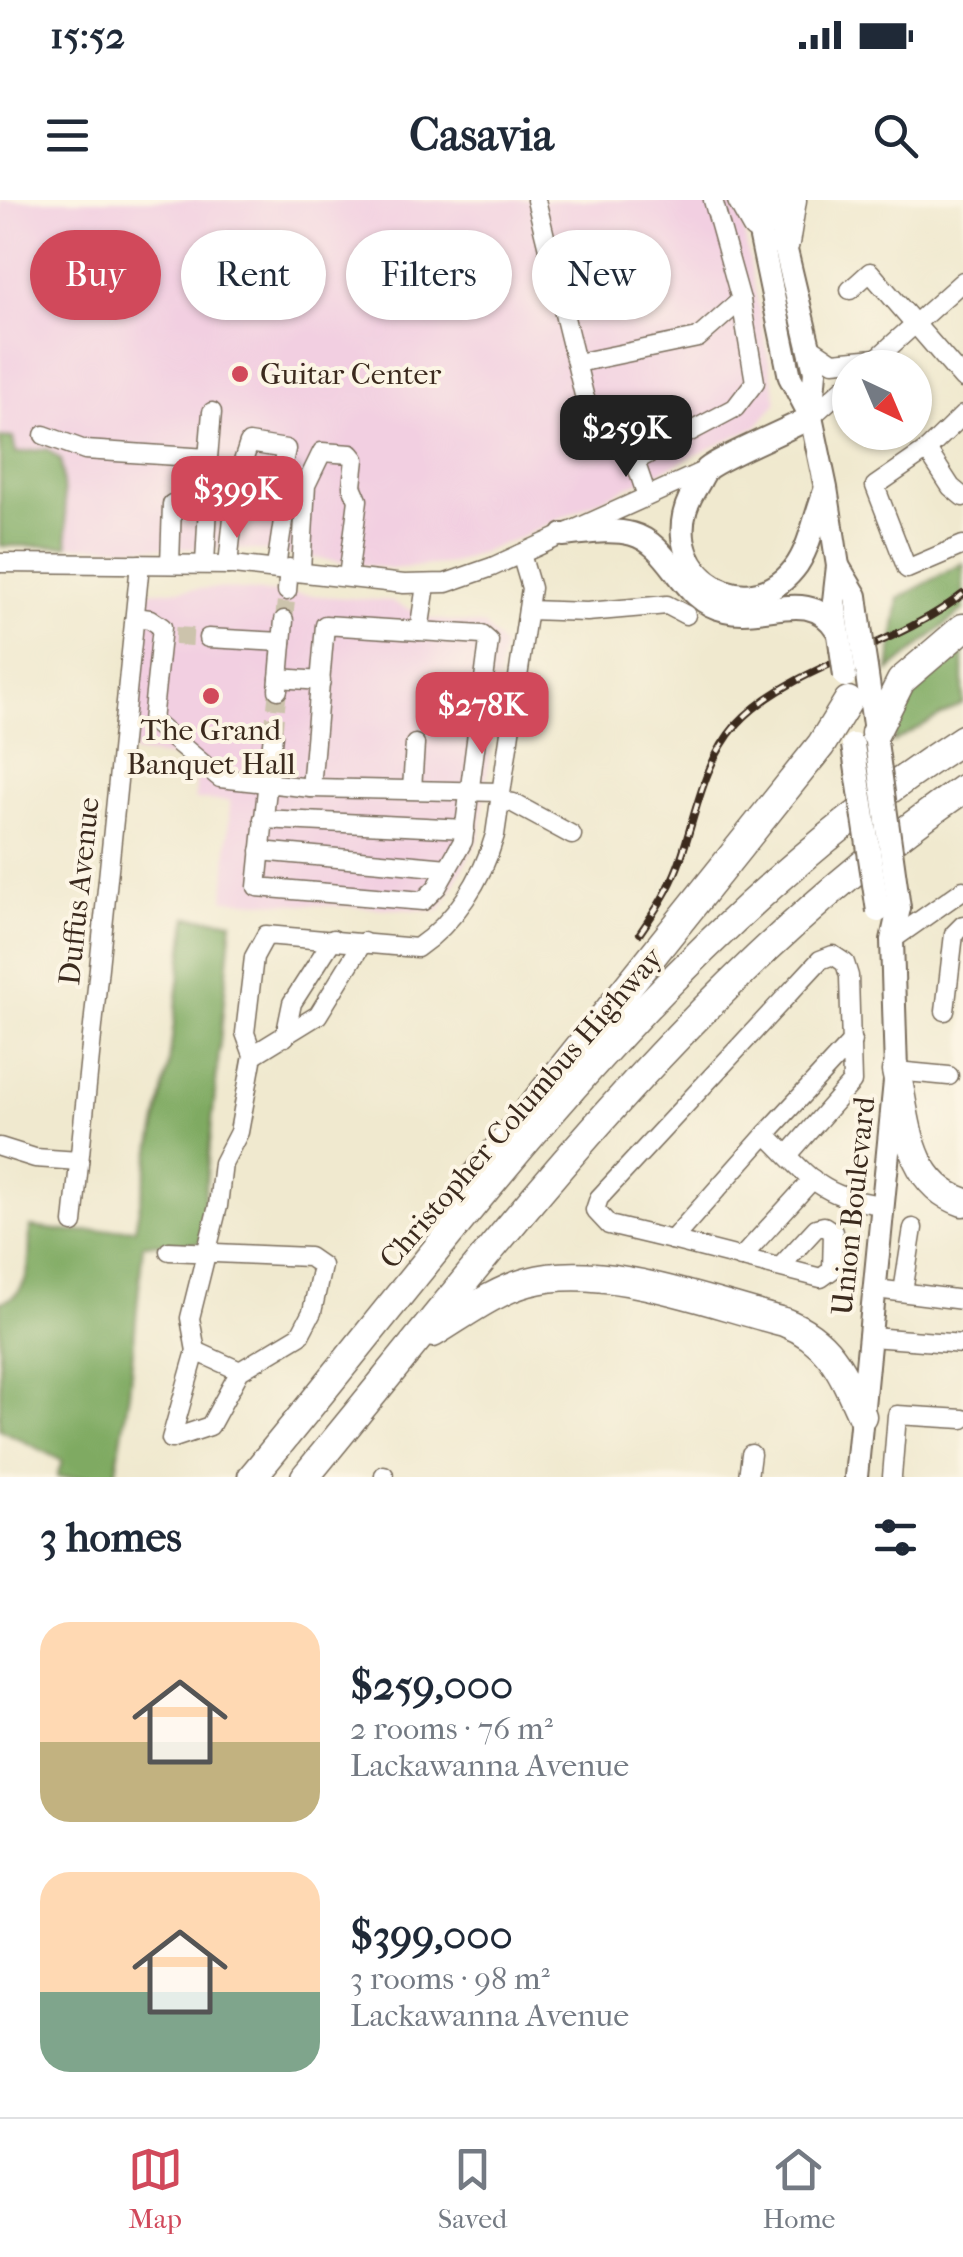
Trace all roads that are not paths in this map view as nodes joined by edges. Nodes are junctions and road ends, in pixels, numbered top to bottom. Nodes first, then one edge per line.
1 (536, 200) edge
2 (713, 200) edge
3 (742, 200) edge
4 (774, 200) edge
5 (792, 200) edge
6 (756, 213) edge
7 (785, 243) junction
8 (963, 281) edge
9 (850, 290) dead end
10 (741, 300) junction
11 (916, 323) junction
12 (808, 345) junction
13 (886, 350) edge
14 (832, 361) edge
15 (576, 363) junction
16 (963, 378) edge
17 (832, 398) edge
18 (212, 412) dead end
19 (963, 415) edge
20 (811, 417) junction
21 (44, 434) dead end
22 (932, 445) edge
23 (927, 450) joint
24 (634, 461) junction
25 (708, 469) junction
26 (826, 488) junction
27 (647, 496) junction
28 (963, 497) edge
29 (563, 534) junction
30 (963, 545) edge
31 (521, 554) junction
32 (0, 563) edge
33 (140, 564) junction
34 (170, 564) junction
35 (206, 564) junction
36 (228, 564) junction
37 (289, 568) junction
38 (348, 577) junction
39 (426, 585) junction
40 (287, 591) tunnel mouth
41 (528, 610) junction
42 (686, 615) dead end
43 (136, 617) junction
44 (284, 620) tunnel mouth
45 (963, 628) edge
46 (419, 631) junction
47 (208, 638) tunnel mouth
48 (847, 641) junction
49 (282, 642) junction
50 (320, 680) junction
51 (853, 682) junction
52 (273, 735) tunnel mouth
53 (963, 738) edge
54 (868, 740) junction
55 (415, 744) dead end
56 (267, 786) junction
57 (311, 788) junction
58 (412, 789) junction
59 (471, 789) junction
60 (963, 789) edge
61 (500, 796) junction
62 (963, 806) edge
63 (264, 819) junction
64 (922, 819) junction
65 (465, 829) junction
66 (572, 834) dead end
67 (260, 851) junction
68 (448, 868) junction
69 (963, 890) edge
70 (429, 895) junction
71 (454, 916) junction
72 (963, 925) edge
73 (334, 940) junction
74 (892, 940) junction
75 (363, 942) junction
76 (945, 1011) dead end
77 (285, 1037) junction
78 (852, 1041) junction
79 (252, 1055) junction
80 (896, 1071) junction
81 (949, 1076) dead end
82 (766, 1134) junction
83 (0, 1147) edge
84 (788, 1155) junction
85 (79, 1160) junction
86 (813, 1179) junction
87 (963, 1202) edge
88 (883, 1204) junction
89 (74, 1223) dead end
90 (913, 1228) dead end
91 (672, 1240) junction
92 (206, 1250) junction
93 (169, 1251) dead end
94 (741, 1258) junction
95 (426, 1266) junction
96 (780, 1267) dead end
97 (876, 1290) junction
98 (903, 1292) junction
99 (963, 1300) edge
100 (870, 1337) junction
101 (416, 1342) junction
102 (963, 1344) edge
103 (196, 1351) junction
104 (240, 1371) junction
105 (863, 1414) junction
106 (897, 1414) junction
107 (963, 1420) edge
108 (751, 1454) dead end
109 (252, 1477) edge
110 (305, 1477) edge
111 (748, 1477) edge
112 (856, 1477) edge
113 (892, 1477) edge

1 - 15 street
2 - 10 street
3 - 6 highway
4 - 7 main road, Union Boulevard
5 - 7 highway
6 - 20 main road, Union Boulevard
7 - 12 main road, Union Boulevard
8 - 11 street
9 - 11 street
10 - 15 street
10 - 24 street
11 - 13 street
11 - 16 street
12 - 14 street
12 - 20 main road, Union Boulevard
15 - 24 street
17 - 20 street
18 - 21 street
19 - 22 street
20 - 25 main road
20 - 26 main road, Union Boulevard
23 - 28 street
23 - 30 street
24 - 27 street
25 - 26 main road
25 - 27 street
26 - 48 main road, Union Boulevard
27 - 29 street
29 - 31 street
29 - 48 main road
31 - 39 street
31 - 41 street
32 - 33 street
33 - 34 street
33 - 43 street, Duffus Avenue
34 - 35 street
34 - 35 street
35 - 36 street
36 - 37 street
36 - 37 street
37 - 38 street
37 - 38 street
37 - 40 street
38 - 39 street
39 - 46 street
41 - 42 street
41 - 61 street
43 - 56 street
43 - 85 street, Duffus Avenue
44 - 49 street
45 - 54 highway
46 - 50 street
46 - 59 street
47 - 49 street
48 - 51 main road, Union Boulevard, bridge
49 - 50 street
50 - 57 street
51 - 54 main road, Union Boulevard
51 - 54 main road, Union Boulevard
51 - 95 highway
52 - 56 street
53 - 95 highway, Christopher Columbus Highway
54 - 74 main road, Union Boulevard, bridge
55 - 58 street
56 - 57 street
56 - 63 street
57 - 58 street
58 - 59 street
59 - 61 street
59 - 65 street
60 - 64 highway
61 - 66 street
61 - 71 street
62 - 64 highway
63 - 65 street
63 - 67 street
64 - 101 highway
65 - 68 street
67 - 68 street
67 - 70 street
68 - 70 street
69 - 74 street
70 - 71 street
71 - 75 street
72 - 76 street
73 - 75 street
73 - 77 street
73 - 79 street
74 - 80 main road, Union Boulevard
75 - 77 street
77 - 79 street
78 - 82 street
78 - 84 street
78 - 91 street
79 - 92 street
80 - 81 street
80 - 87 highway
80 - 88 main road, Union Boulevard
82 - 84 street
82 - 91 street
83 - 85 street
84 - 86 street
85 - 89 street, Duffus Avenue
86 - 88 street
86 - 94 street
88 - 97 main road, Union Boulevard
90 - 98 street
91 - 94 street
92 - 93 street
92 - 103 street
92 - 104 street
94 - 96 street
95 - 109 highway, Christopher Columbus Highway
97 - 98 street
97 - 100 main road, Union Boulevard
98 - 99 street
100 - 102 street
100 - 105 main road, Union Boulevard
101 - 105 highway
101 - 110 highway
103 - 104 street
103 - 104 street
105 - 106 street
105 - 112 main road, Union Boulevard
106 - 107 street
106 - 113 street
108 - 111 street

